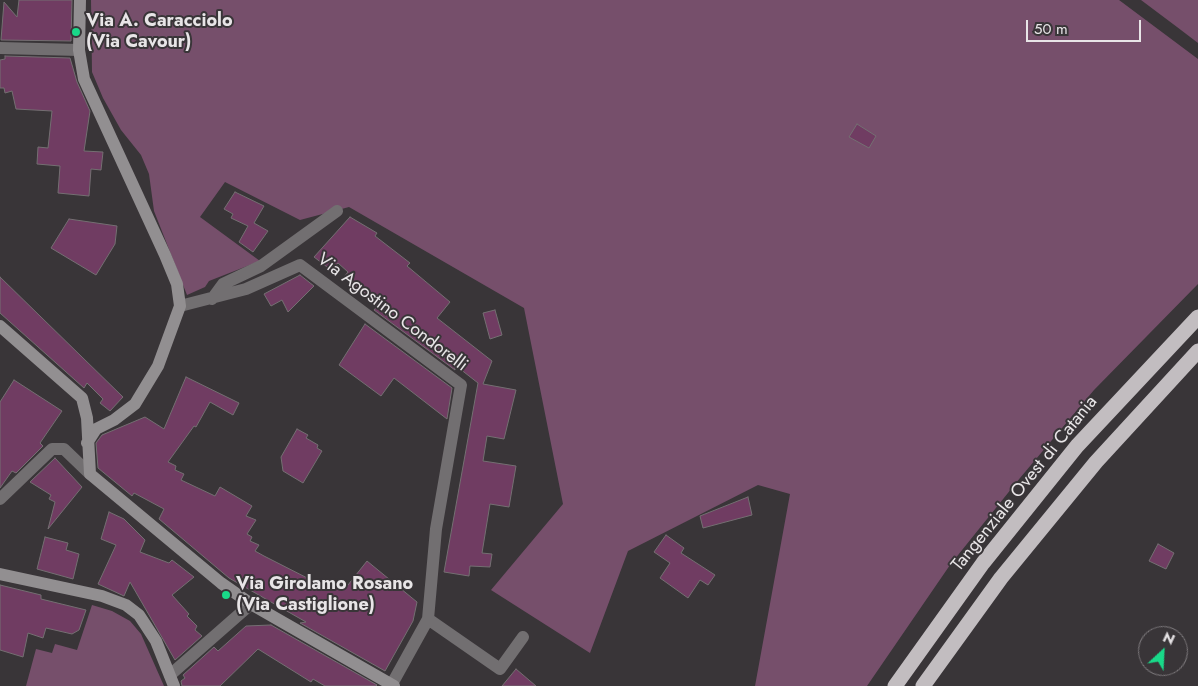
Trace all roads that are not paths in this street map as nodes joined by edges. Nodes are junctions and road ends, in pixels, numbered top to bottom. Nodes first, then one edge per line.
1 (80, 0) edge
2 (0, 48) edge
3 (79, 50) junction
4 (338, 211) dead end
5 (212, 299) junction
6 (180, 306) junction
7 (1198, 317) edge
8 (0, 326) edge
9 (1198, 351) edge
10 (87, 443) junction
11 (90, 474) junction
12 (0, 499) edge
13 (0, 574) edge
14 (251, 604) junction
15 (428, 619) junction
16 (523, 637) dead end
17 (172, 680) edge
18 (393, 685) edge
19 (895, 686) edge
20 (924, 686) edge

1 - 3 main road
2 - 3 street
3 - 6 main road
4 - 5 street
5 - 6 street, Via Agostino Condorelli
5 - 15 street, Via Agostino Condorelli
6 - 10 main road
7 - 19 highway, Tangenziale Ovest di Catania
8 - 10 main road
9 - 20 highway
10 - 11 main road
11 - 12 street
11 - 14 main road
13 - 17 main road
14 - 17 street
14 - 18 main road
15 - 16 street
15 - 18 street, Via Agostino Condorelli

